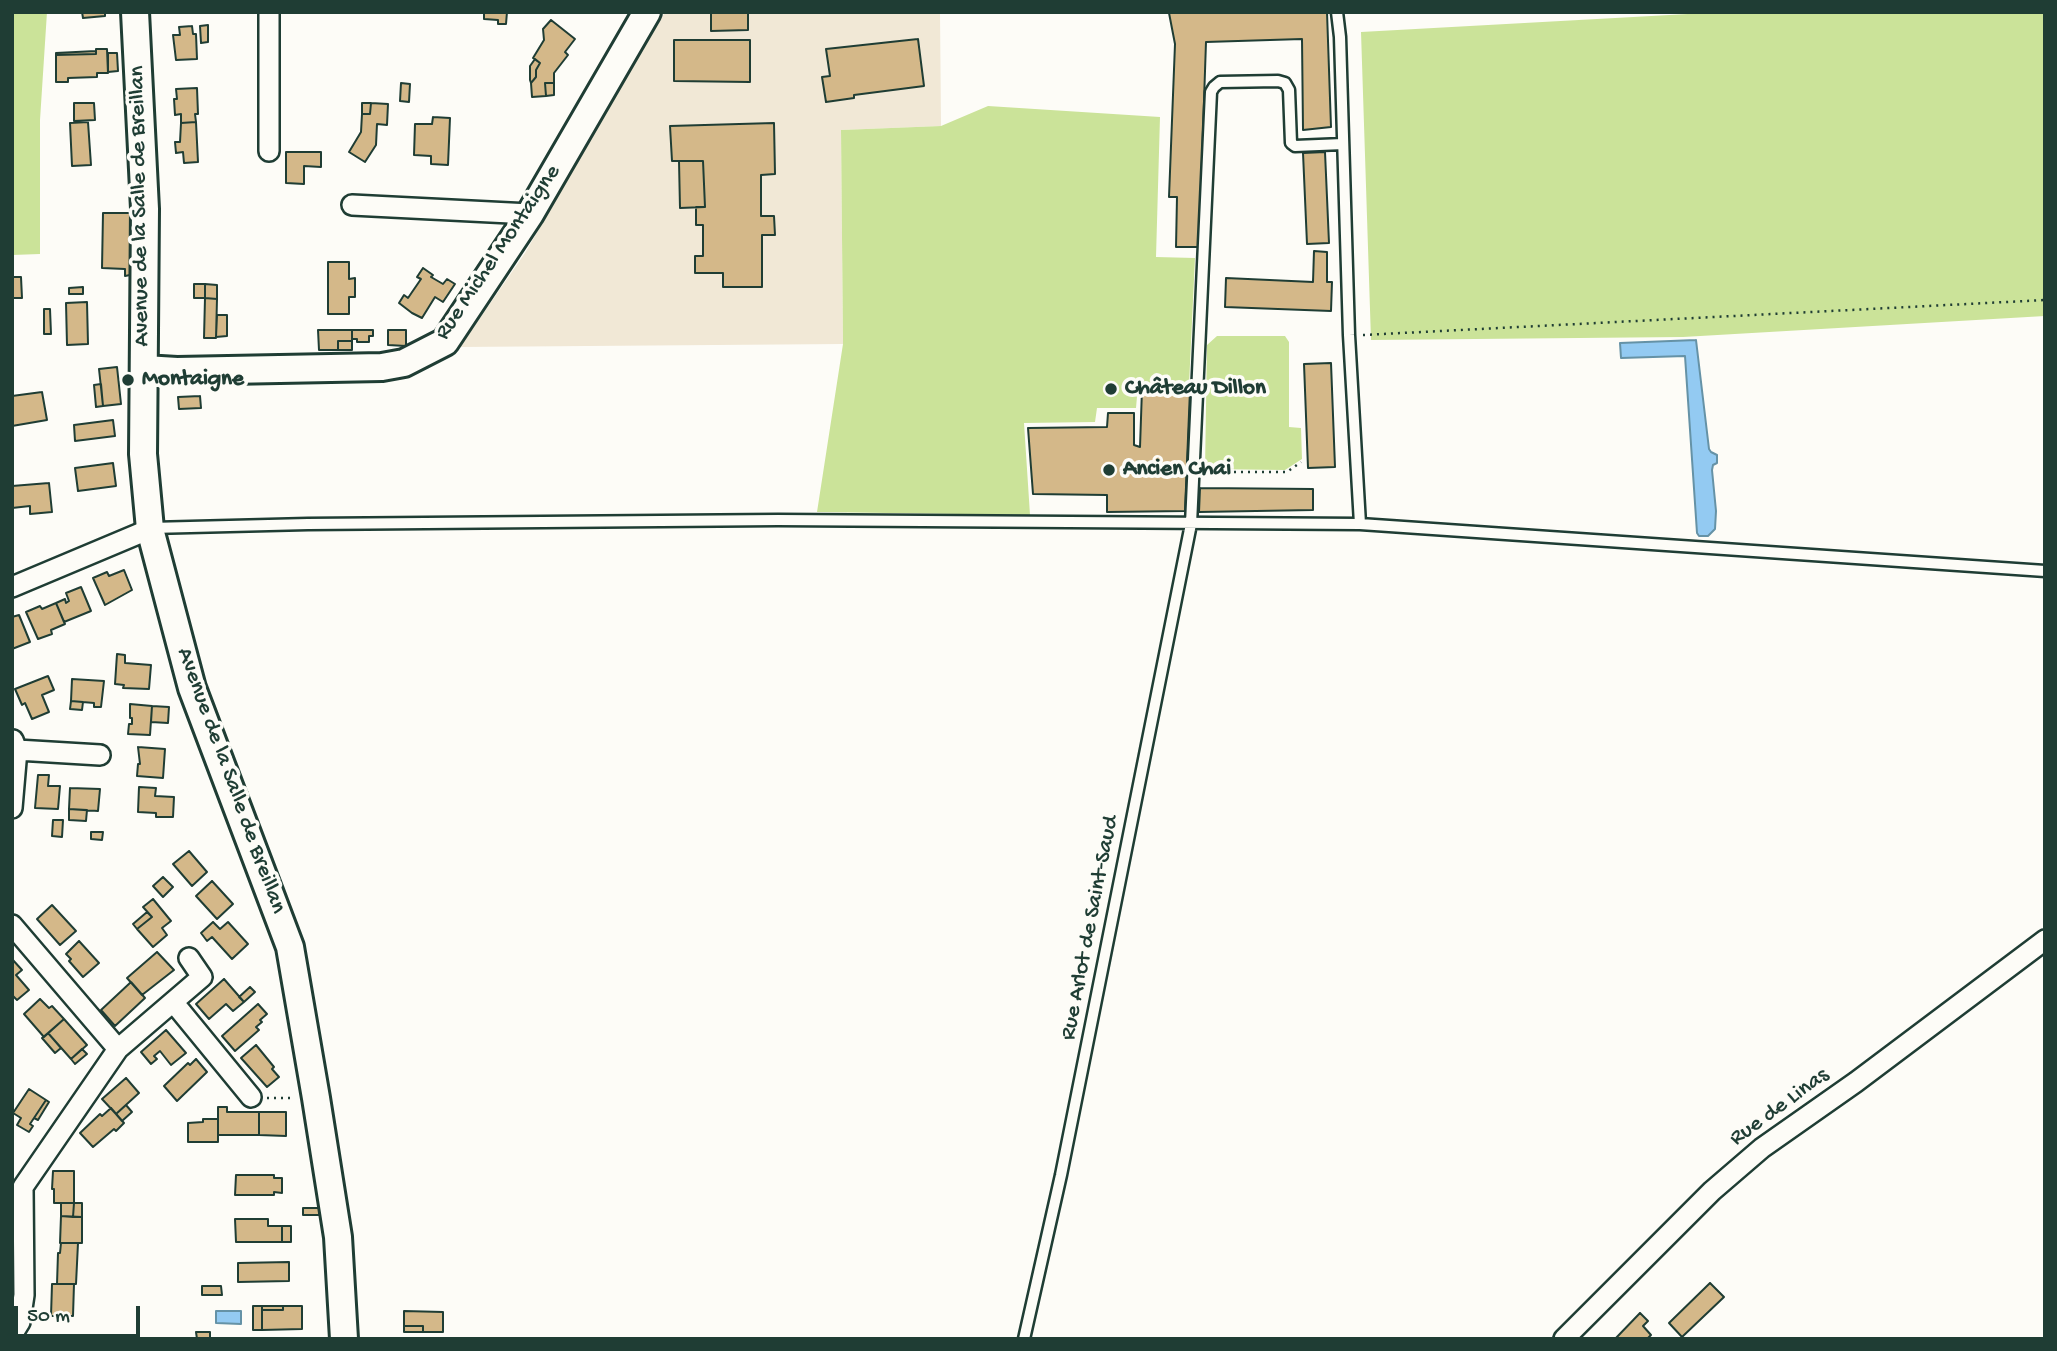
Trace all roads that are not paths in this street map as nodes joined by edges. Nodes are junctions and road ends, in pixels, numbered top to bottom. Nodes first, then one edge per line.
1 (135, 12) edge
2 (269, 12) edge
3 (647, 12) edge
4 (1337, 12) edge
5 (1343, 144) junction
6 (269, 151) dead end
7 (352, 205) dead end
8 (530, 214) junction
9 (144, 369) junction
10 (1191, 524) junction
11 (1360, 524) junction
12 (150, 528) junction
13 (2045, 571) edge
14 (12, 587) edge
15 (14, 745) edge
16 (100, 755) dead end
17 (12, 808) edge
18 (12, 925) edge
19 (2045, 940) edge
20 (189, 958) dead end
21 (174, 1003) junction
22 (118, 1049) junction
23 (251, 1097) road end
24 (18, 1187) edge
25 (12, 1335) edge
26 (344, 1339) edge
27 (1024, 1339) edge
28 (1563, 1339) edge

1 - 9 street, Avenue de la Salle de Breillan
2 - 6 street
3 - 8 street, Rue Michel Montaigne
4 - 5 lane
5 - 10 lane, Rue Arlot de Saint-Saud
5 - 11 lane
7 - 8 street
8 - 9 street, Rue Michel Montaigne
9 - 12 street, Avenue de la Salle de Breillan
10 - 11 lane
10 - 12 lane
10 - 27 lane, Rue Arlot de Saint-Saud
11 - 13 lane
12 - 14 street
12 - 26 street, Avenue de la Salle de Breillan
15 - 16 street
15 - 17 street
18 - 22 street
19 - 28 street, Rue de Linas
20 - 21 street
21 - 22 street
21 - 23 street
22 - 24 street
24 - 25 street

